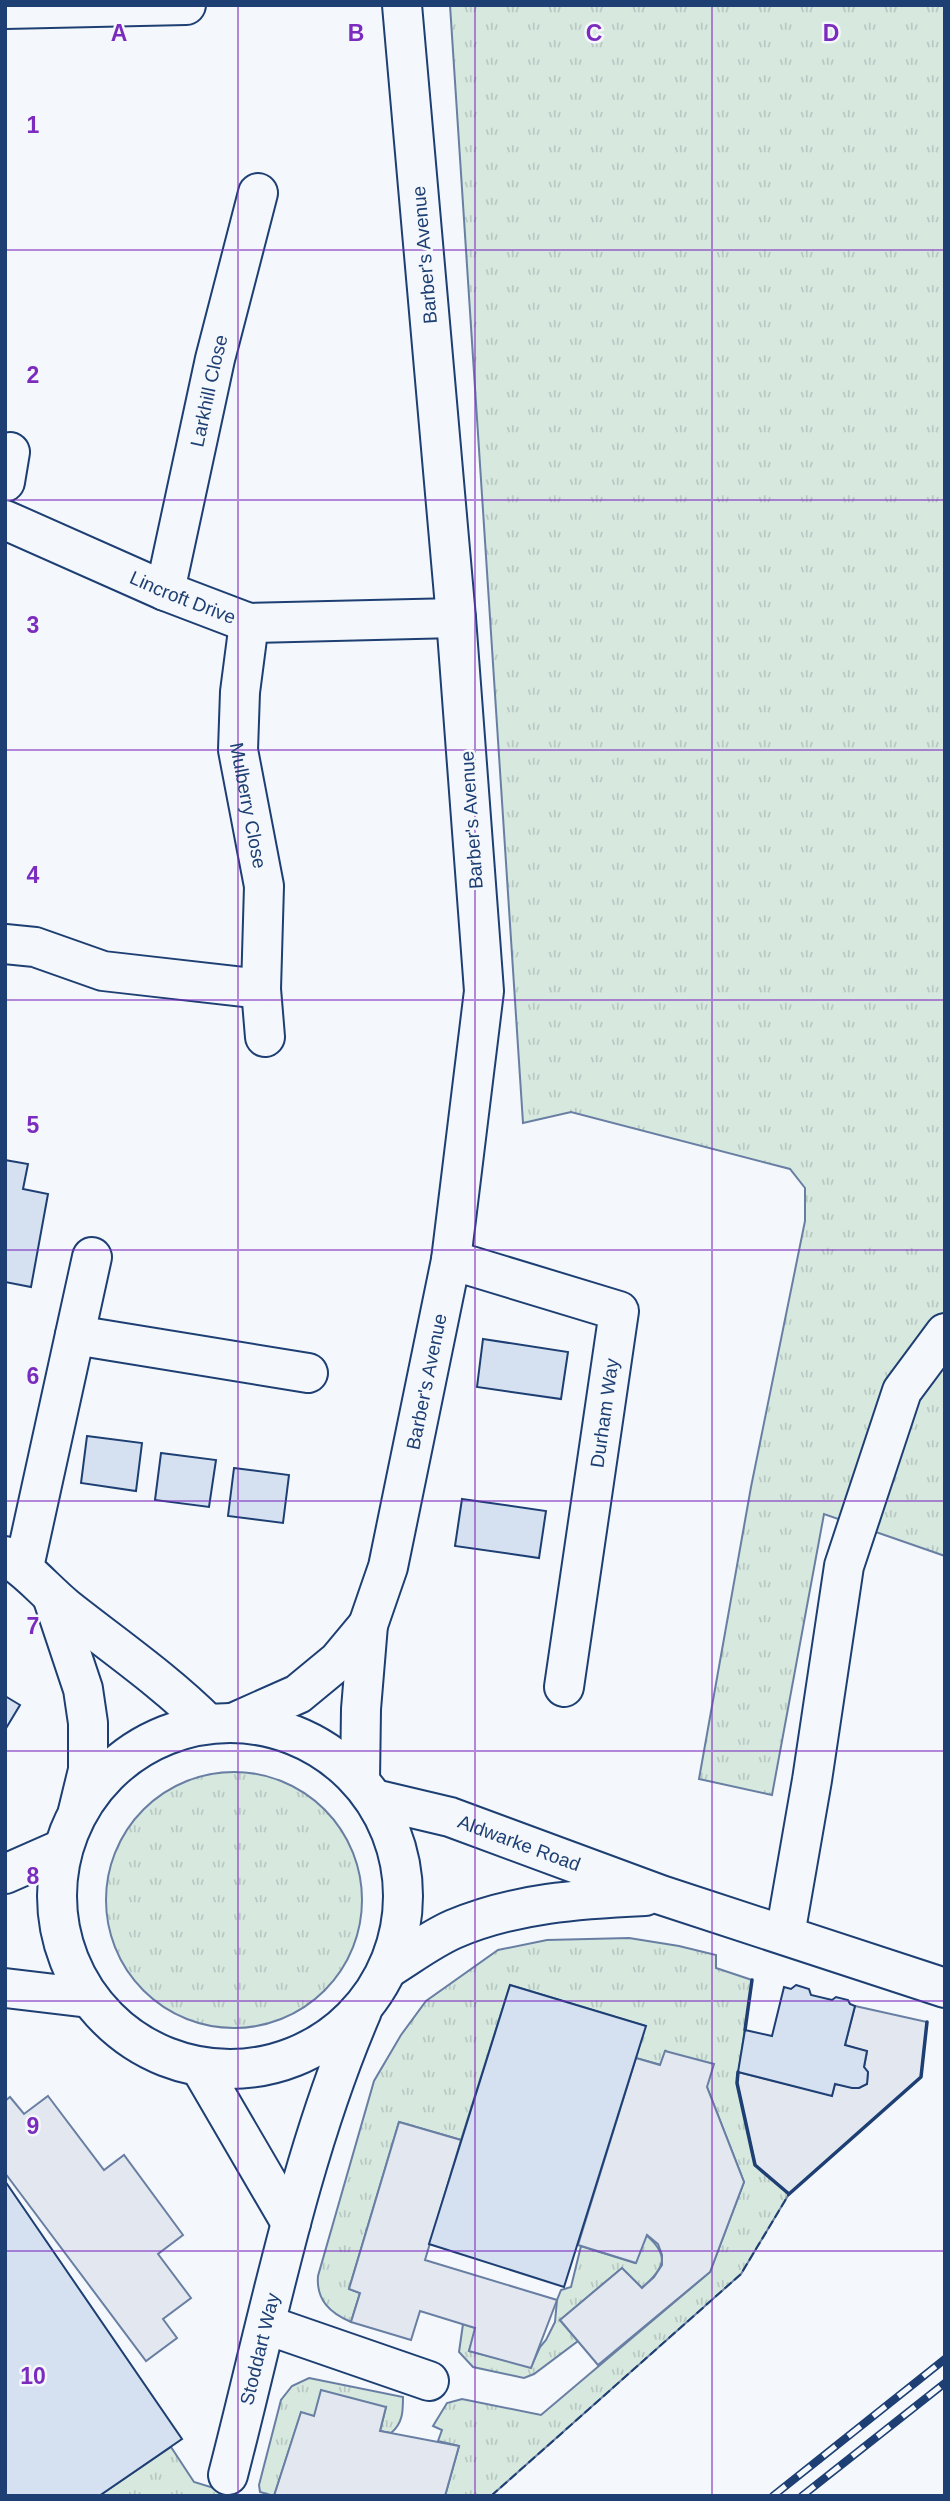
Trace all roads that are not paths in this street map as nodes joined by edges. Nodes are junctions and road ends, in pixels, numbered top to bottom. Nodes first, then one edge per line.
1 (186, 5) edge
2 (402, 5) edge
3 (5, 9) edge
4 (258, 193) dead end
5 (5, 520) edge
6 (165, 591) junction
7 (456, 618) junction
8 (249, 623) junction
9 (5, 944) edge
10 (261, 989) junction
11 (265, 1037) dead end
12 (92, 1257) dead end
13 (451, 1260) junction
14 (945, 1333) edge
15 (75, 1335) junction
16 (308, 1373) dead end
17 (15, 1561) edge
18 (52, 1596) junction
19 (368, 1626) junction
20 (564, 1688) dead end
21 (221, 1723) junction
22 (367, 1790) junction
23 (78, 1811) junction
24 (62, 1849) junction
25 (5, 1874) edge
26 (661, 1895) junction
27 (785, 1936) junction
28 (389, 1968) junction
29 (5, 1988) edge
30 (945, 1988) edge
31 (89, 1998) junction
32 (362, 2011) junction
33 (200, 2067) junction
34 (292, 2223) junction
35 (267, 2325) junction
36 (429, 2381) dead end
37 (228, 2475) dead end

1 - 3 street
2 - 7 street, Barber's Avenue
4 - 6 street, Larkhill Close
5 - 6 street, Lincroft Drive
6 - 8 street, Lincroft Drive
7 - 8 street, Lincroft Drive
7 - 13 street, Barber's Avenue
8 - 10 street, Mulberry Close
9 - 10 street
10 - 11 street, Mulberry Close
12 - 15 street
13 - 19 street, Barber's Avenue
13 - 20 street, Durham Way
14 - 27 street
15 - 16 street
15 - 17 street
17 - 18 street
18 - 21 street
18 - 23 street
19 - 21 street, Barber's Avenue
19 - 22 street, Barber's Avenue
21 - 22 street
21 - 23 street
22 - 26 street, Aldwarke Road
22 - 28 street
23 - 24 street
24 - 25 street
24 - 31 street
26 - 27 street, Aldwarke Road
26 - 28 street, Aldwarke Road
27 - 30 street, Aldwarke Road
28 - 32 street
29 - 31 street
31 - 33 street
32 - 33 street
32 - 34 street, Stoddart Way
33 - 34 street
34 - 35 street, Stoddart Way
35 - 36 street
35 - 37 street, Stoddart Way

